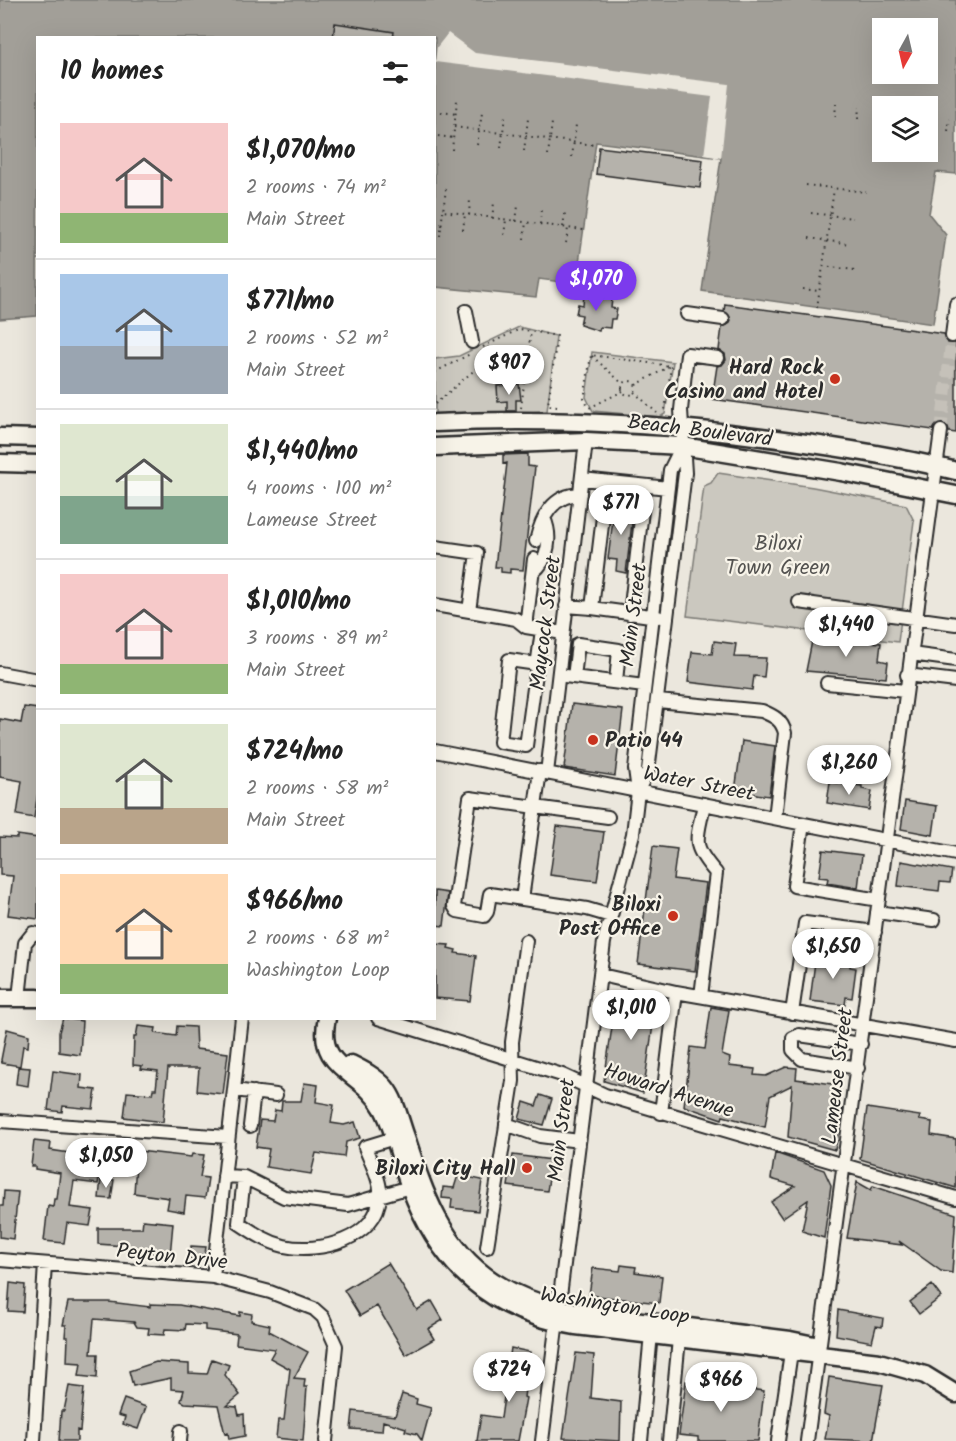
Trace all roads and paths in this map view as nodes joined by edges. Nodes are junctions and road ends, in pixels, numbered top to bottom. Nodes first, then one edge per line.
1 (457, 100) dead end
2 (836, 104) dead end
3 (859, 108) dead end
4 (441, 112) dead end
5 (482, 113) dead end
6 (456, 114) junction
7 (505, 116) dead end
8 (835, 117) dead end
9 (528, 119) dead end
10 (858, 119) dead end
11 (950, 119) dead end
12 (552, 123) dead end
13 (576, 125) dead end
14 (454, 127) junction
15 (479, 130) junction
16 (948, 131) dead end
17 (503, 133) junction
18 (438, 136) dead end
19 (526, 136) junction
20 (453, 138) junction
21 (550, 139) junction
22 (574, 142) junction
23 (477, 145) dead end
24 (595, 145) dead end
25 (501, 148) dead end
26 (452, 150) dead end
27 (524, 151) dead end
28 (548, 155) dead end
29 (572, 157) dead end
30 (806, 185) dead end
31 (446, 189) dead end
32 (834, 189) junction
33 (866, 192) dead end
34 (470, 200) dead end
35 (494, 203) dead end
36 (518, 206) dead end
37 (541, 209) dead end
38 (443, 212) junction
39 (565, 213) dead end
40 (811, 213) dead end
41 (467, 215) junction
42 (830, 215) junction
43 (492, 218) junction
44 (853, 218) dead end
45 (506, 220) junction
46 (516, 221) junction
47 (526, 222) junction
48 (436, 224) edge
49 (540, 224) junction
50 (442, 225) junction
51 (563, 227) junction
52 (568, 228) junction
53 (463, 230) dead end
54 (583, 230) dead end
55 (504, 235) dead end
56 (440, 236) dead end
57 (808, 238) dead end
58 (524, 239) dead end
59 (827, 241) junction
60 (566, 243) dead end
61 (850, 244) dead end
62 (823, 266) junction
63 (855, 270) dead end
64 (803, 289) dead end
65 (819, 291) junction
66 (956, 304) edge
67 (817, 308) dead end
68 (466, 311) dead end
69 (687, 314) dead end
70 (723, 319) dead end
71 (531, 331) junction
72 (952, 336) dead end
73 (491, 344) junction
74 (475, 348) junction
75 (591, 355) junction
76 (718, 358) dead end
77 (671, 366) junction
78 (436, 371) edge
79 (623, 384) junction
80 (636, 385) junction
81 (623, 391) junction
82 (634, 392) junction
83 (436, 403) edge
84 (560, 410) dead end
85 (521, 411) dead end
86 (665, 411) dead end
87 (661, 417) dead end
88 (436, 423) edge
89 (684, 428) junction
90 (941, 431) tunnel mouth
91 (0, 437) edge
92 (36, 438) edge
93 (586, 441) junction
94 (436, 447) edge
95 (682, 447) junction
96 (0, 463) edge
97 (36, 464) edge
98 (938, 466) junction
99 (956, 471) edge
100 (582, 479) junction
101 (668, 488) junction
102 (610, 489) junction
103 (935, 490) junction
104 (580, 494) junction
105 (956, 495) edge
106 (544, 518) junction
107 (536, 541) dead end
108 (436, 547) edge
109 (799, 602) dead end
110 (436, 605) edge
111 (566, 606) junction
112 (592, 608) junction
113 (469, 611) junction
114 (630, 614) junction
115 (652, 616) junction
116 (915, 618) junction
117 (668, 619) junction
118 (956, 624) edge
119 (526, 627) junction
120 (542, 630) junction
121 (563, 633) junction
122 (910, 654) junction
123 (956, 660) edge
124 (537, 664) junction
125 (0, 673) edge
126 (558, 675) junction
127 (907, 675) junction
128 (574, 677) junction
129 (36, 680) edge
130 (956, 681) edge
131 (616, 682) junction
132 (827, 683) dead end
133 (644, 686) junction
134 (905, 691) junction
135 (658, 701) junction
136 (500, 742) junction
137 (436, 751) edge
138 (496, 763) junction
139 (544, 772) junction
140 (638, 791) junction
141 (704, 804) junction
142 (535, 807) junction
143 (608, 817) dead end
144 (775, 818) junction
145 (803, 824) junction
146 (886, 840) junction
147 (956, 854) edge
148 (522, 899) junction
149 (878, 906) junction
150 (611, 915) junction
151 (934, 920) dead end
152 (875, 932) junction
153 (36, 934) edge
154 (526, 941) dead end
155 (601, 975) junction
156 (676, 992) junction
157 (701, 996) junction
158 (0, 998) edge
159 (19, 998) junction
160 (36, 998) edge
161 (792, 1013) junction
162 (243, 1020) edge
163 (327, 1020) edge
164 (332, 1020) edge
165 (384, 1020) edge
166 (864, 1026) junction
167 (956, 1041) edge
168 (861, 1044) junction
169 (513, 1060) junction
170 (858, 1068) junction
171 (585, 1086) junction
172 (234, 1090) junction
173 (254, 1092) junction
174 (276, 1095) dead end
175 (661, 1113) junction
176 (0, 1121) edge
177 (506, 1124) junction
178 (250, 1126) dead end
179 (399, 1136) junction
180 (228, 1137) junction
181 (579, 1142) junction
182 (846, 1166) junction
183 (224, 1176) junction
184 (244, 1177) junction
185 (415, 1185) junction
186 (381, 1195) junction
187 (956, 1198) edge
188 (487, 1247) dead end
189 (0, 1260) edge
190 (45, 1264) junction
191 (213, 1276) junction
192 (558, 1316) junction
193 (651, 1334) junction
194 (683, 1335) junction
195 (819, 1350) junction
196 (791, 1352) junction
197 (956, 1382) edge
198 (956, 1394) edge
199 (34, 1441) edge
200 (326, 1441) edge
201 (542, 1441) edge
202 (641, 1441) edge
203 (669, 1441) edge
204 (778, 1441) edge
205 (807, 1441) edge

1 - 6 path
2 - 8 path
3 - 10 path
4 - 6 path
5 - 15 path
6 - 14 path
7 - 17 path
9 - 19 path
11 - 16 path
12 - 21 path
13 - 22 path
14 - 15 path
14 - 20 path
15 - 17 path
15 - 23 path
17 - 19 path
17 - 25 path
18 - 20 path
19 - 21 path
19 - 27 path
20 - 26 path
21 - 22 path
21 - 28 path
22 - 24 path
22 - 29 path
30 - 32 path
31 - 38 path
32 - 33 path
32 - 42 path
34 - 41 path
35 - 43 path
36 - 46 path
37 - 49 path
38 - 41 path
38 - 50 path
39 - 51 path
40 - 42 path
41 - 43 path
41 - 53 path
42 - 44 path
42 - 59 path
43 - 45 path
45 - 46 path
45 - 55 path
46 - 47 path
47 - 49 path
47 - 58 path
48 - 50 path
49 - 51 path
50 - 56 path
51 - 52 path
52 - 54 path
52 - 60 path
57 - 59 path
59 - 61 path
59 - 62 path
62 - 63 path
62 - 65 path
64 - 65 path
65 - 67 path
66 - 72 street
68 - 74 street
69 - 70 street
71 - 73 path
71 - 84 path
71 - 85 path
73 - 74 path
73 - 83 path
74 - 78 path
75 - 77 path
75 - 79 path
75 - 81 path
76 - 89 street, Main Street
77 - 80 path
77 - 86 path
79 - 80 path
79 - 81 path
80 - 82 path
81 - 82 path
82 - 87 path
88 - 89 main road, Beach Boulevard
89 - 95 street, Main Street
89 - 98 main road, Beach Boulevard
90 - 98 street, Lameuse Street
91 - 92 main road
93 - 94 main road, Beach Boulevard
93 - 95 main road, Beach Boulevard
93 - 100 street, Maycock Street
95 - 101 street, Main Street
95 - 103 main road, Beach Boulevard
95 - 117 street, Main Street
96 - 97 main road
98 - 99 main road, Beach Boulevard
98 - 103 street, Lameuse Street
100 - 102 street
100 - 104 street, Maycock Street
101 - 102 street
101 - 115 street, Main Street
102 - 112 street
102 - 114 street
103 - 105 main road, Beach Boulevard
103 - 116 street, Lameuse Street
104 - 106 street
104 - 111 street, Maycock Street
106 - 107 street
106 - 119 street
108 - 113 street
109 - 116 street
110 - 113 street
111 - 112 street
111 - 121 street, Maycock Street
112 - 114 street
113 - 119 street
114 - 115 street
115 - 117 street
115 - 133 street, Main Street
116 - 118 street
116 - 122 street, Lameuse Street
117 - 135 street, Main Street
119 - 120 street
120 - 121 street
120 - 124 street
121 - 126 street, Maycock Street
122 - 123 street
122 - 127 street, Lameuse Street
124 - 136 street
124 - 136 street
125 - 129 street
126 - 128 street
126 - 139 street, Maycock Street
127 - 130 street
127 - 134 street, Lameuse Street
128 - 131 street
128 - 131 street
131 - 133 street
132 - 134 street
133 - 140 street, Main Street
134 - 146 street, Lameuse Street
135 - 140 street, Main Street
135 - 144 street
136 - 138 street
137 - 138 street, Water Street
138 - 139 street, Water Street
139 - 140 street, Water Street
139 - 142 street, Maycock Street
140 - 141 street, Water Street
140 - 150 street, Main Street
141 - 144 street, Water Street
141 - 157 street
142 - 143 street
142 - 148 street, Maycock Street
142 - 148 street
144 - 145 street, Water Street
145 - 146 street, Water Street
145 - 149 street
146 - 147 street, Water Street
146 - 149 street, Lameuse Street
148 - 150 street
149 - 151 street
149 - 152 street, Lameuse Street
150 - 155 street, Main Street
152 - 161 street
152 - 166 street, Lameuse Street
153 - 159 street
154 - 169 street
155 - 156 street
155 - 171 street, Main Street
156 - 157 street
156 - 175 street
157 - 161 street
158 - 159 main road
159 - 160 main road
161 - 166 street
162 - 172 street
163 - 179 main road
164 - 179 main road
165 - 169 street, Howard Avenue
166 - 167 street
166 - 168 street, Lameuse Street
168 - 170 street, Lameuse Street
168 - 170 street
169 - 171 street, Howard Avenue
169 - 177 street
170 - 182 street, Lameuse Street
171 - 175 street, Howard Avenue
171 - 181 street, Main Street
172 - 173 street
172 - 180 street
173 - 174 street
173 - 178 street
175 - 182 street, Howard Avenue
176 - 180 street
177 - 181 street
177 - 188 street
179 - 185 main road
179 - 186 street
180 - 183 street
181 - 192 street, Main Street
182 - 187 street, Howard Avenue
182 - 195 street, Lameuse Street
183 - 184 street
183 - 191 street
184 - 186 street
184 - 186 street
185 - 186 street
185 - 192 main road, Washington Loop
185 - 192 main road, Washington Loop
189 - 190 street, Peyton Drive
190 - 191 street, Peyton Drive
190 - 199 street
191 - 200 street, Peyton Drive
192 - 193 main road, Washington Loop
192 - 194 main road, Washington Loop
192 - 201 street, Main Street
193 - 194 main road, Washington Loop
193 - 202 street
194 - 195 main road, Washington Loop
194 - 196 main road, Washington Loop
194 - 203 street
195 - 196 main road, Washington Loop
195 - 197 main road, Washington Loop
195 - 198 main road, Washington Loop
195 - 205 street, Lameuse Street
196 - 204 street

